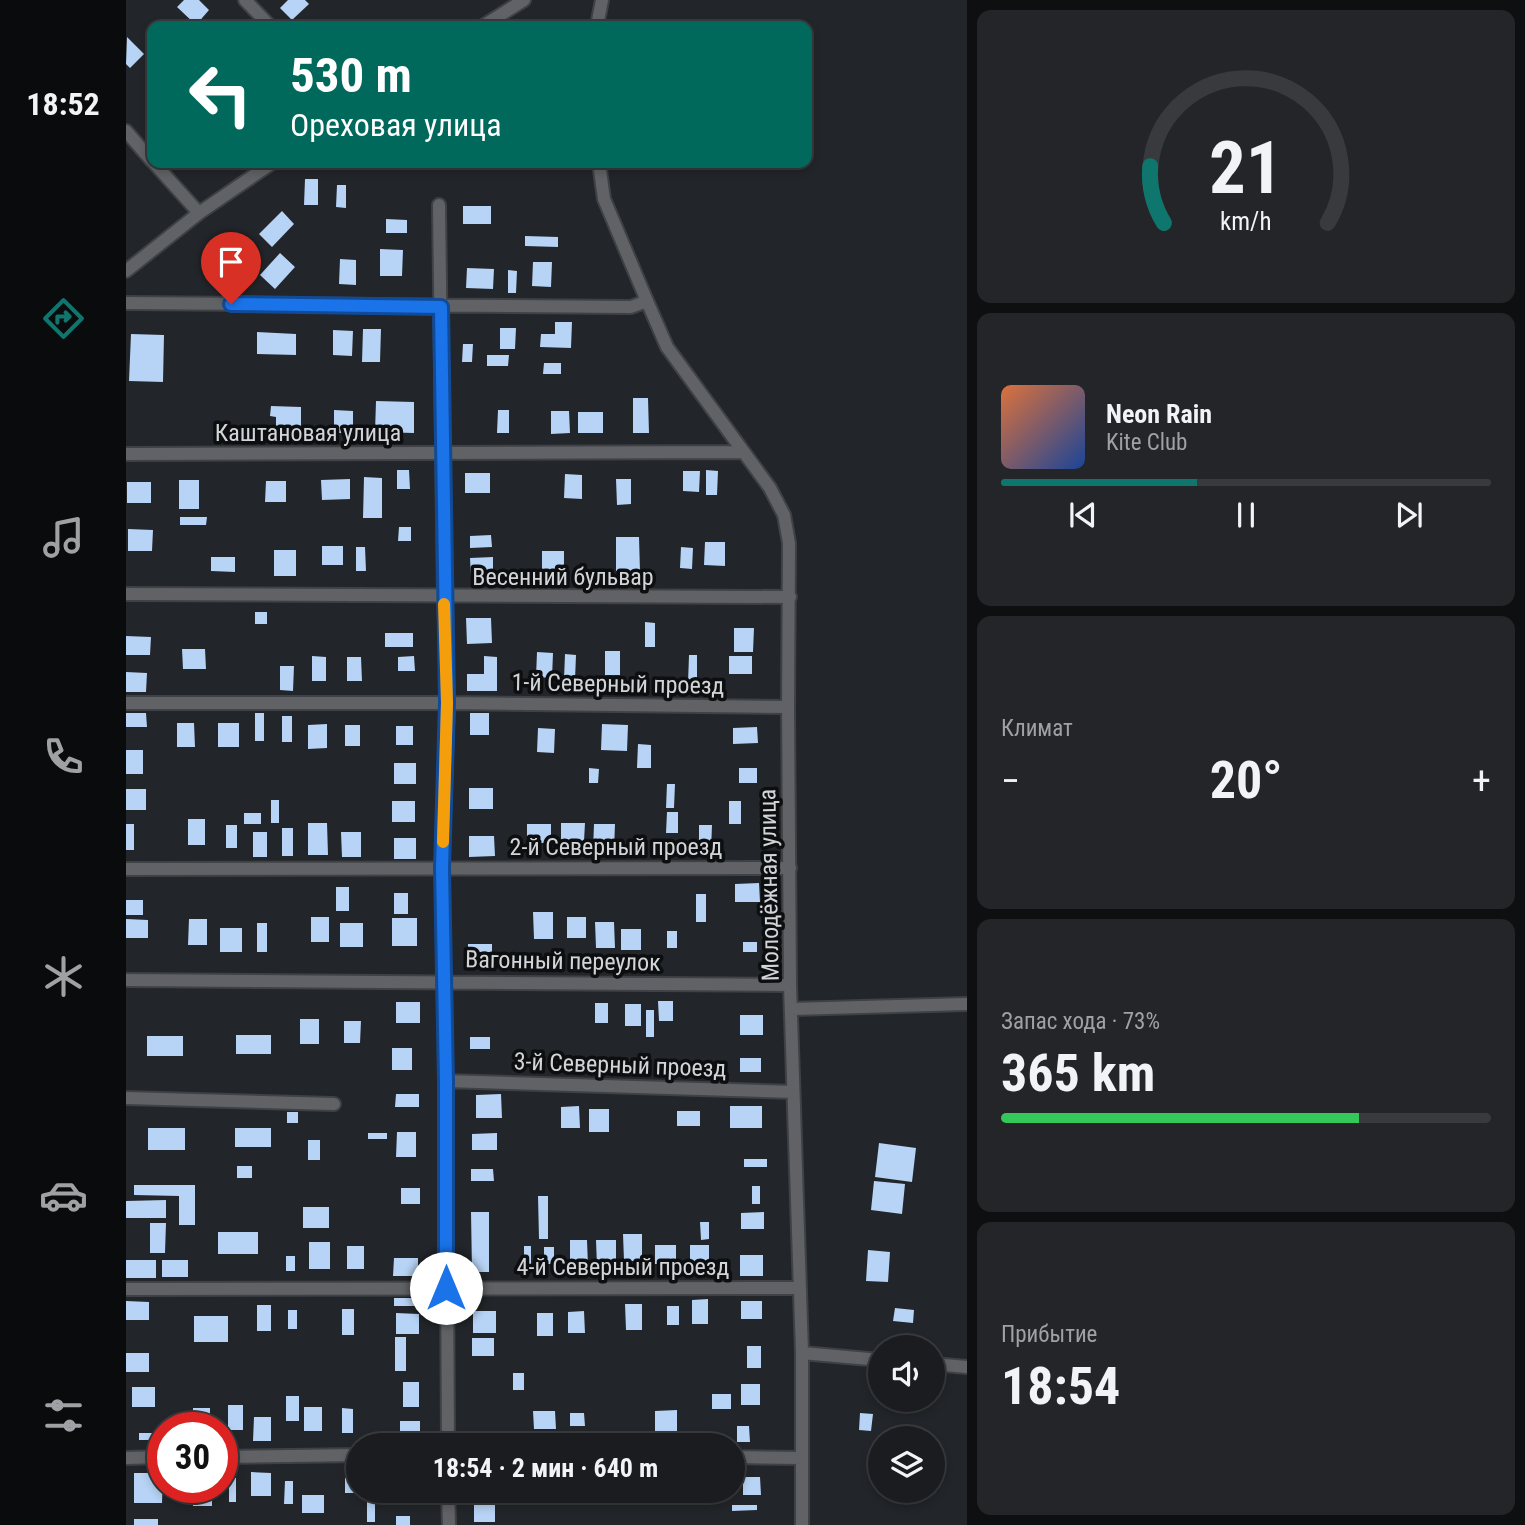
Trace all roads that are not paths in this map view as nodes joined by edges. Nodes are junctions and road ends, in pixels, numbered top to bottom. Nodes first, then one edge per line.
1 (246, 0) edge
2 (524, 0) edge
3 (602, 0) edge
4 (266, 21) edge
5 (491, 21) edge
6 (598, 21) edge
7 (126, 131) edge
8 (147, 155) edge
9 (158, 168) edge
10 (265, 168) edge
11 (600, 168) edge
12 (439, 205) dead end
13 (199, 213) junction
14 (126, 271) edge
15 (647, 301) junction
16 (126, 303) edge
17 (441, 307) junction
18 (743, 452) junction
19 (126, 454) edge
20 (444, 455) junction
21 (126, 594) edge
22 (444, 597) junction
23 (790, 597) junction
24 (447, 703) junction
25 (126, 704) edge
26 (788, 707) junction
27 (442, 868) junction
28 (790, 868) junction
29 (126, 869) edge
30 (126, 980) edge
31 (445, 981) junction
32 (790, 985) junction
33 (967, 1004) edge
34 (792, 1009) junction
35 (446, 1081) junction
36 (793, 1092) junction
37 (126, 1098) edge
38 (334, 1104) dead end
39 (446, 1288) junction
40 (800, 1288) junction
41 (126, 1289) edge
42 (802, 1353) junction
43 (868, 1359) edge
44 (945, 1365) edge
45 (967, 1367) edge
46 (448, 1433) edge
47 (346, 1455) edge
48 (147, 1457) edge
49 (238, 1457) edge
50 (745, 1457) edge
51 (126, 1458) edge
52 (802, 1458) junction
53 (448, 1503) edge
54 (449, 1525) edge
55 (802, 1525) edge

1 - 4 street
2 - 5 street
3 - 6 street
7 - 8 street
9 - 13 street
10 - 13 street
11 - 15 street, Молодёжная улица
12 - 17 street
13 - 14 street
15 - 17 street
15 - 18 street, Молодёжная улица
16 - 17 street
17 - 20 street
18 - 20 street, Каштановая улица
18 - 23 street, Молодёжная улица
19 - 20 street, Каштановая улица
20 - 22 street
21 - 22 street, Весенний бульвар
22 - 23 street, Весенний бульвар
22 - 24 street
23 - 26 street, Молодёжная улица
24 - 25 street, 1-й Северный проезд
24 - 26 street, 1-й Северный проезд
24 - 27 street
26 - 28 street, Молодёжная улица
27 - 28 street, 2-й Северный проезд
27 - 29 street, 2-й Северный проезд
27 - 31 street
28 - 32 street, Молодёжная улица
30 - 31 street, Вагонный переулок
31 - 32 street, Вагонный переулок
31 - 35 street
32 - 34 street, Молодёжная улица
33 - 34 street
34 - 36 street, Молодёжная улица
35 - 36 street, 3-й Северный проезд
35 - 39 street
36 - 40 street, Молодёжная улица
37 - 38 street
39 - 40 street, 4-й Северный проезд
39 - 41 street, 4-й Северный проезд
39 - 46 street
40 - 42 street, Молодёжная улица
42 - 43 street
42 - 52 street, Молодёжная улица
44 - 45 street
47 - 49 street
48 - 51 street
50 - 52 street
52 - 55 street, Молодёжная улица
53 - 54 street

